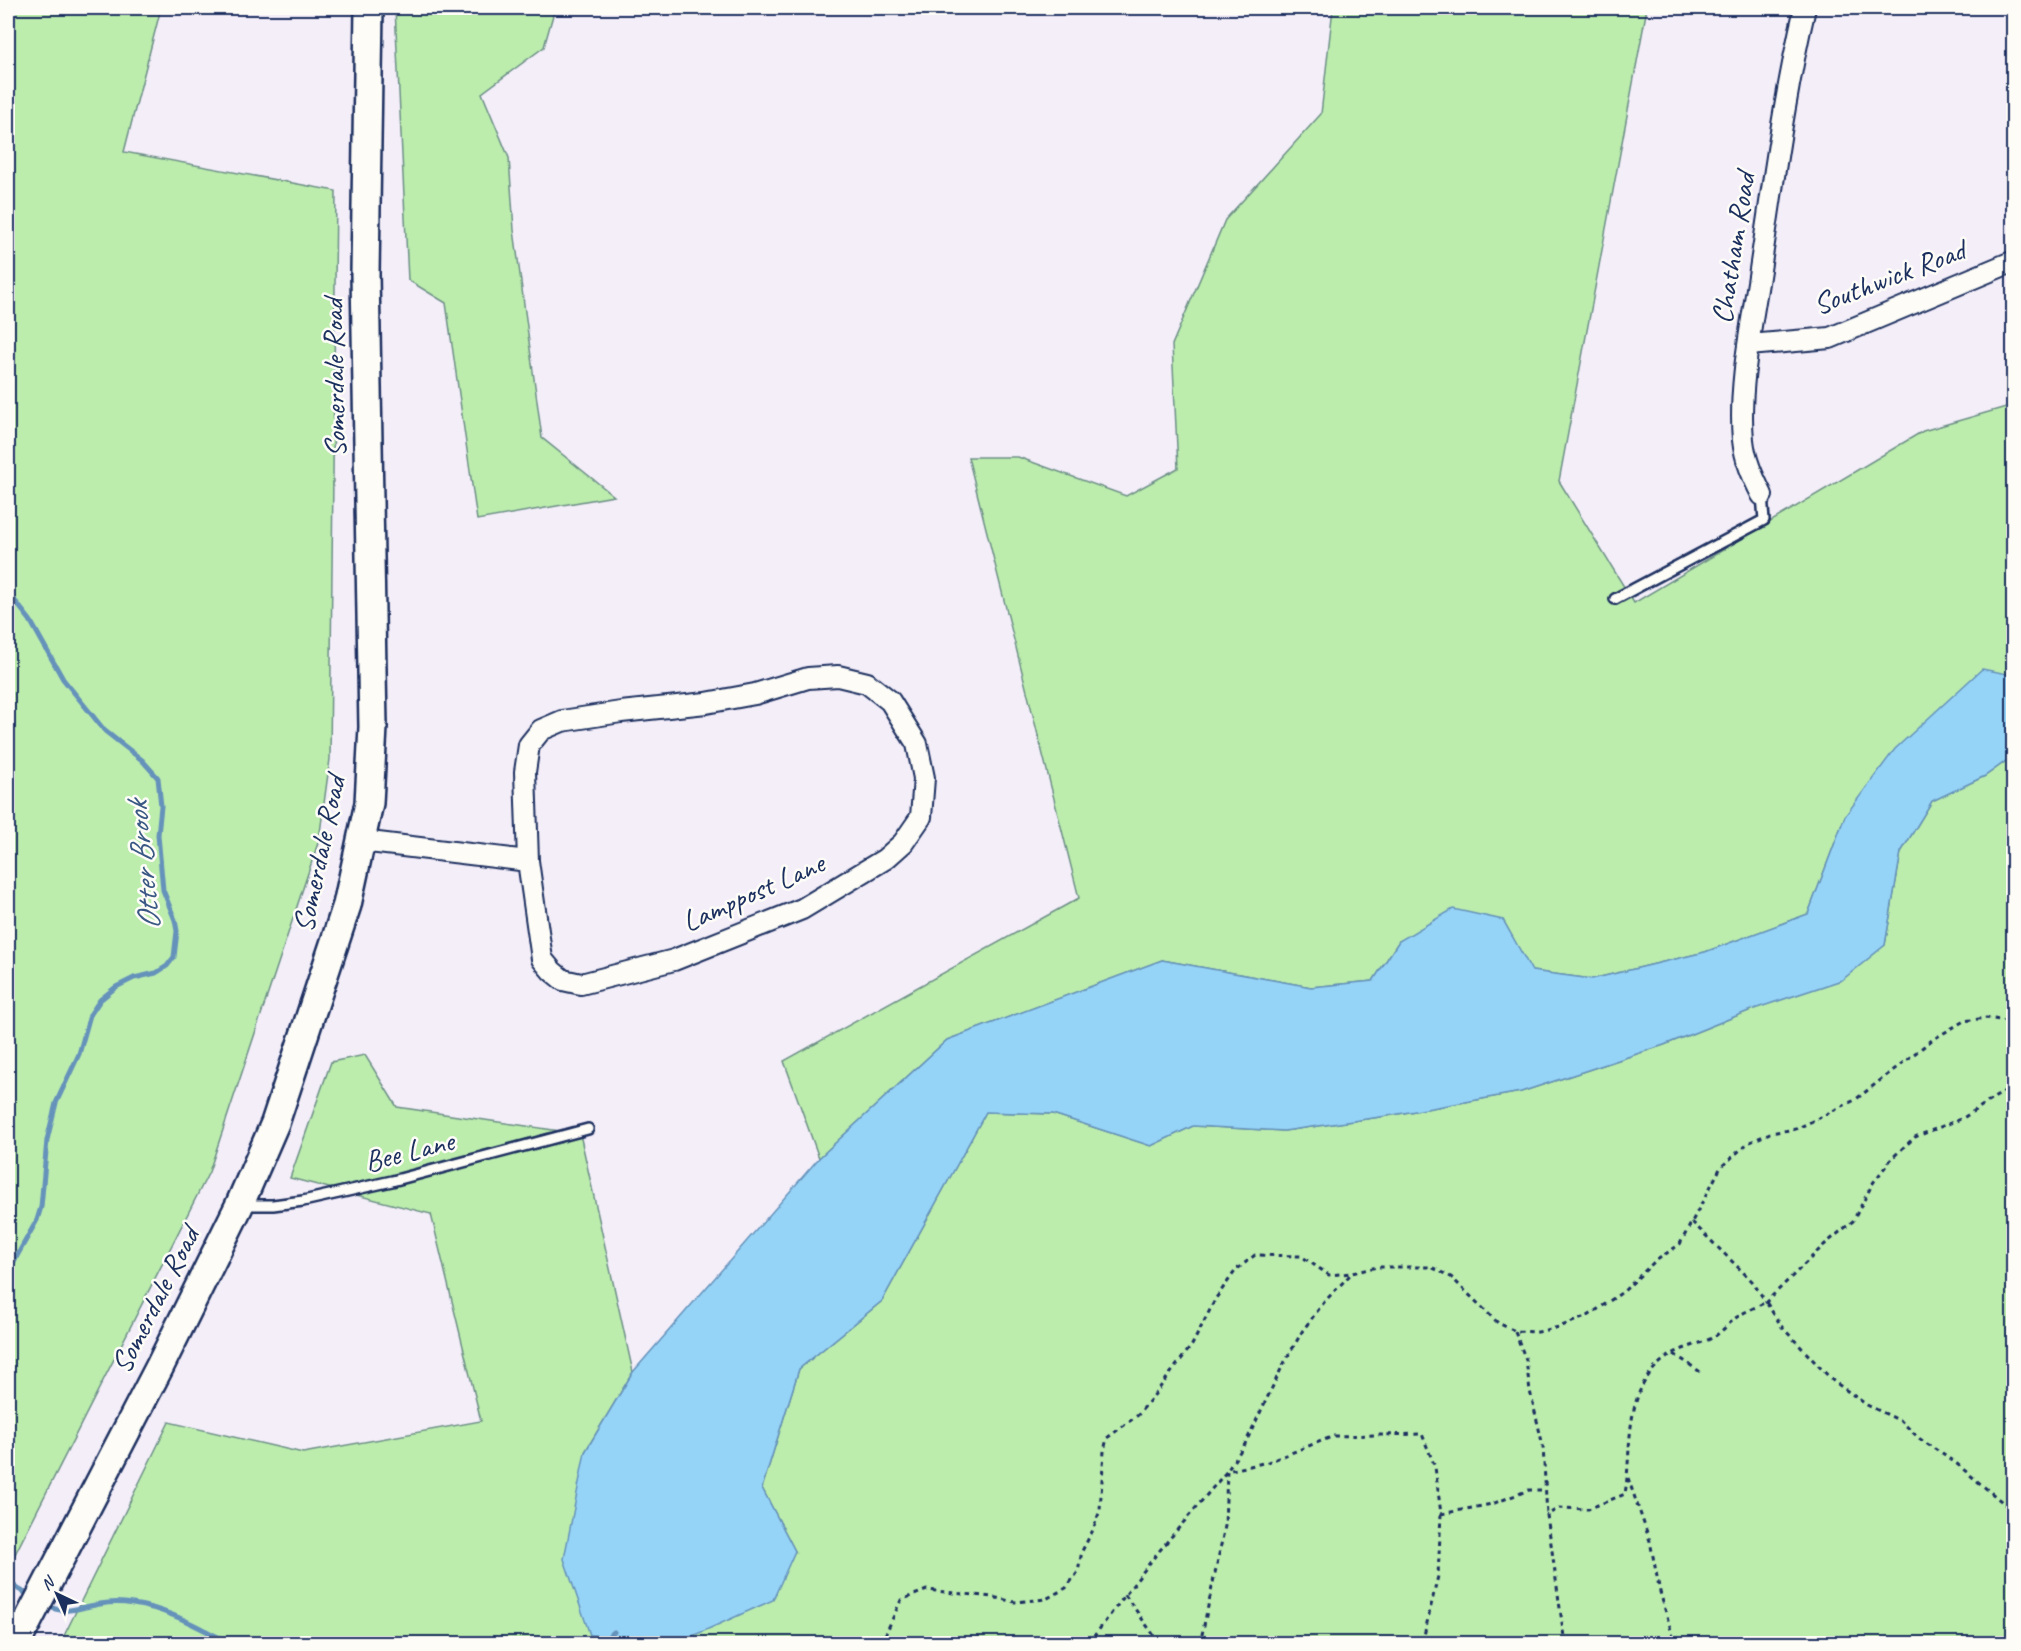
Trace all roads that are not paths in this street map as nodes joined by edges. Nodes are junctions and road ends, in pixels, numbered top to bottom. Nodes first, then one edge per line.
1 (369, 8) edge
2 (1805, 8) edge
3 (2013, 261) edge
4 (1749, 345) junction
5 (1762, 495) joint
6 (1615, 599) dead end
7 (361, 841) junction
8 (528, 861) junction
9 (588, 1130) dead end
10 (239, 1206) junction
11 (16, 1644) edge

1 - 7 main road, Somerdale Road
2 - 4 street, Chatham Road
3 - 4 street, Southwick Road
4 - 5 street, Chatham Road
5 - 6 lane
7 - 8 street
7 - 10 main road, Somerdale Road
8 - 8 street, Lamppost Lane
9 - 10 lane, Bee Lane
10 - 11 main road, Somerdale Road

